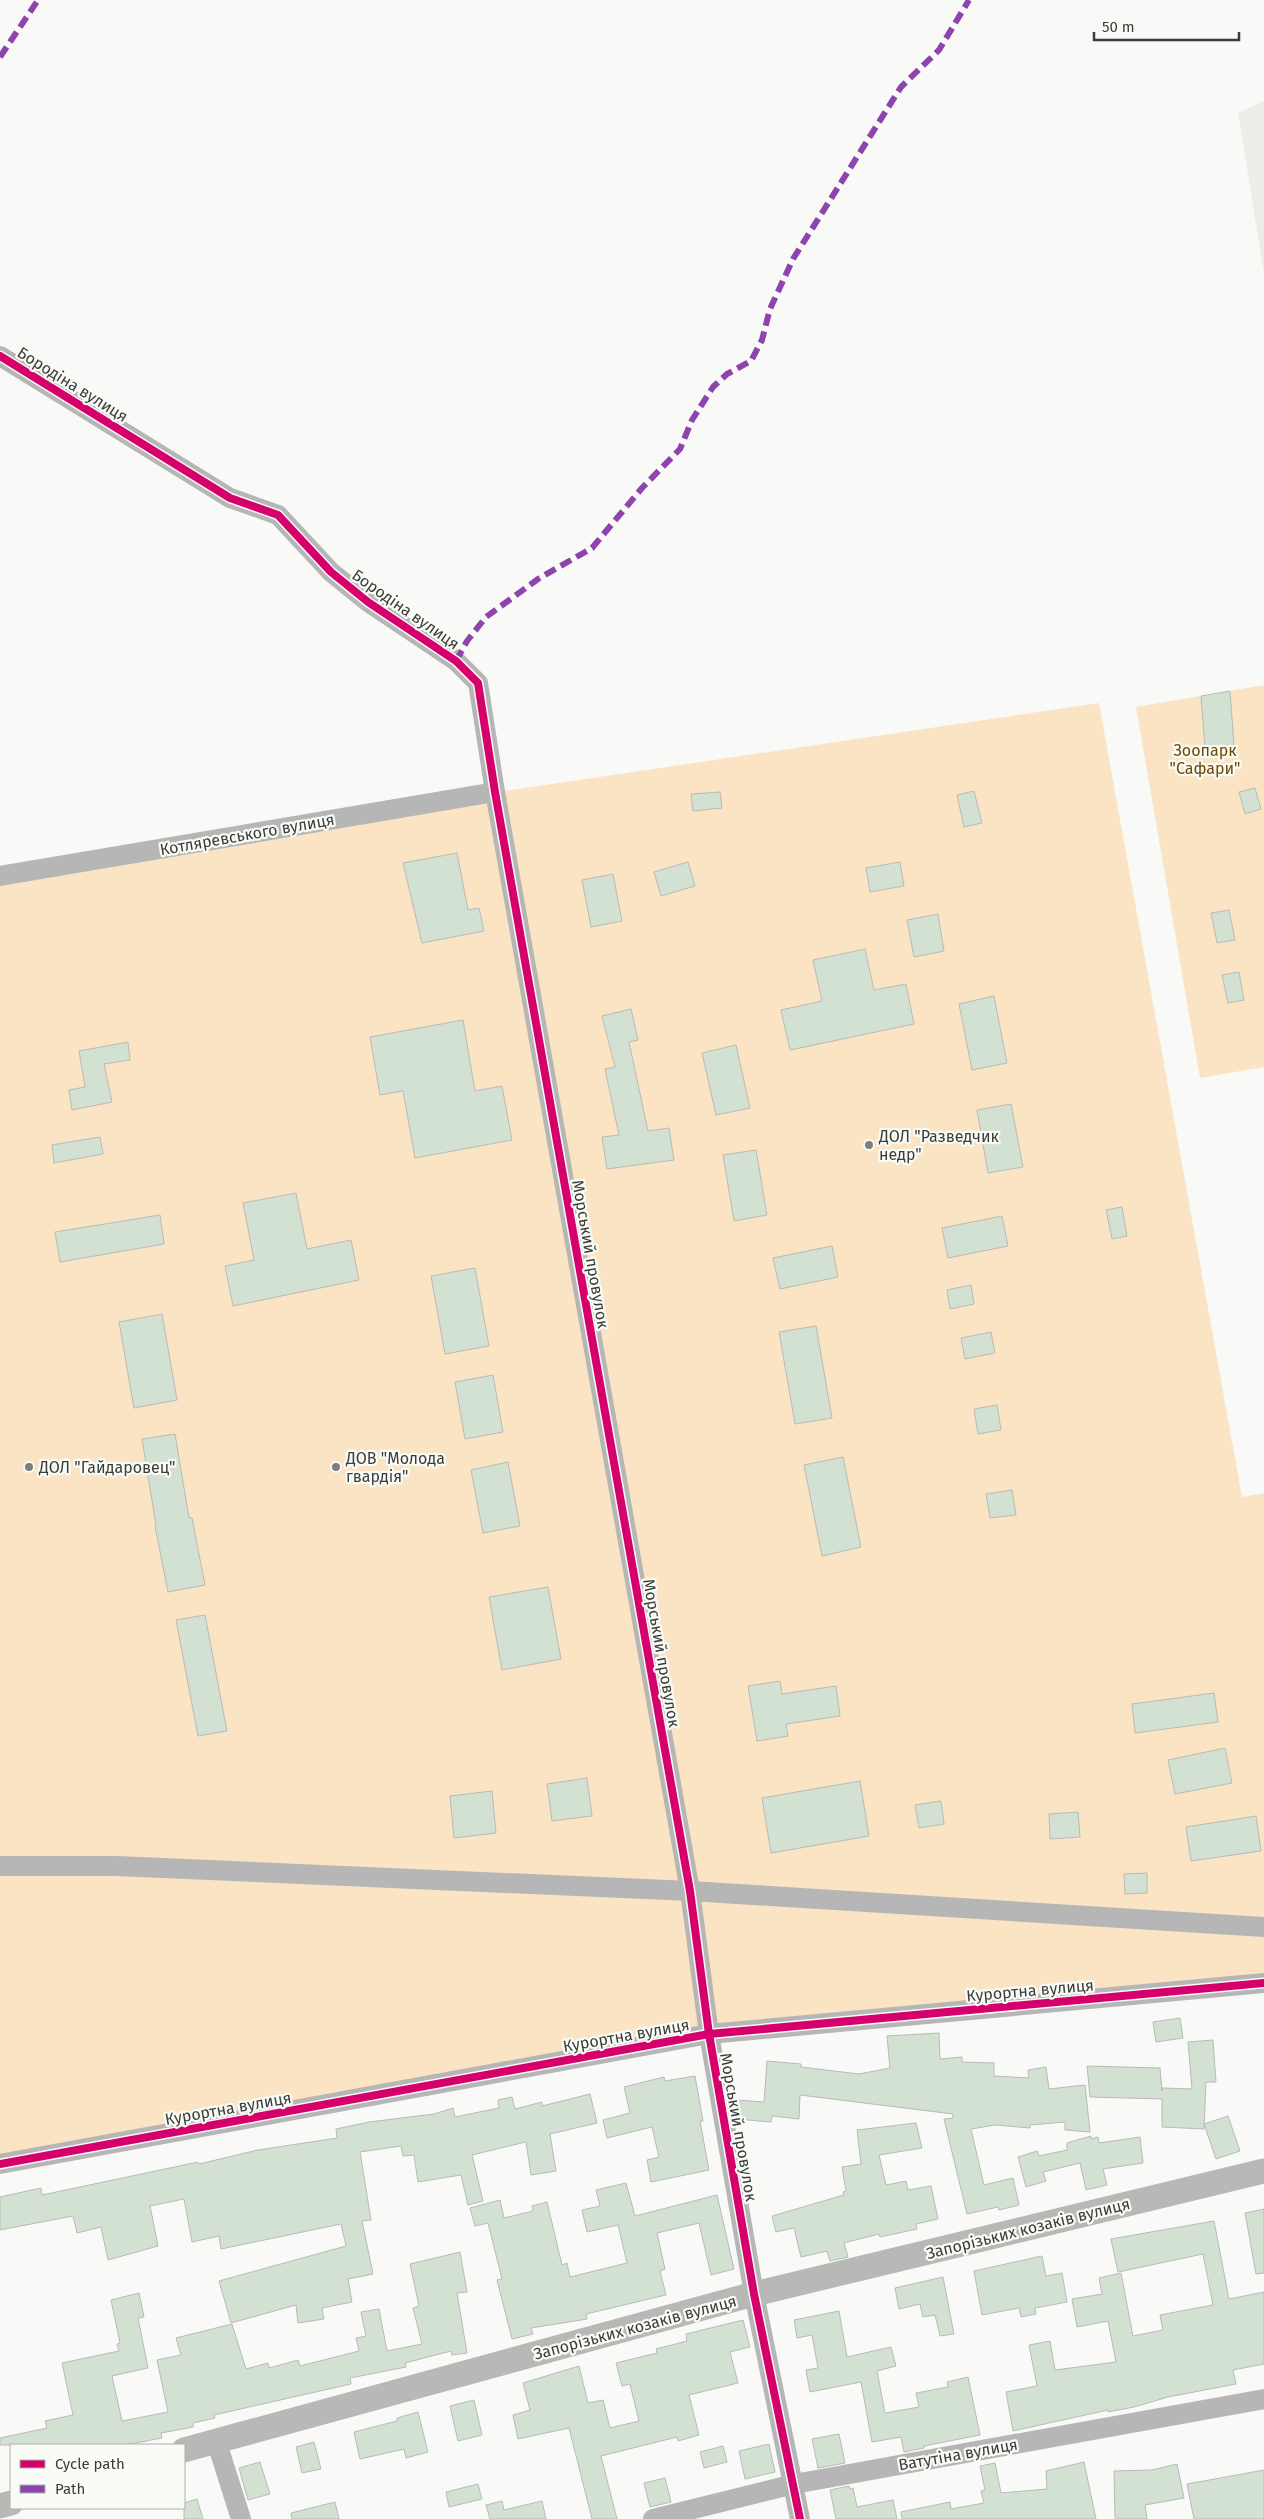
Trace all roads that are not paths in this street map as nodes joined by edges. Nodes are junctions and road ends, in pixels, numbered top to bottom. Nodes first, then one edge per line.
1 (0, 356) edge
2 (495, 792) junction
3 (0, 876) edge
4 (0, 1866) edge
5 (690, 1891) junction
6 (1264, 1927) edge
7 (1264, 1983) edge
8 (709, 2034) junction
9 (0, 2164) edge
10 (1264, 2171) edge
11 (754, 2294) junction
12 (1264, 2398) edge
13 (216, 2440) junction
14 (185, 2450) edge
15 (794, 2484) junction
16 (241, 2519) edge
17 (653, 2519) edge
18 (800, 2519) edge

1 - 2 street, Бородіна вулиця
2 - 3 street, Котляревського вулиця
2 - 5 street, Морський провулок
4 - 5 street
5 - 6 street
5 - 8 street, Морський провулок
7 - 8 street, Курортна вулиця
8 - 9 street, Курортна вулиця
8 - 11 street, Морський провулок
10 - 11 main road, Запорізьких козаків вулиця
11 - 13 main road, Запорізьких козаків вулиця
11 - 15 street, Морський провулок
12 - 15 street, Ватутіна вулиця
13 - 14 main road, Запорізьких козаків вулиця
13 - 16 street
15 - 17 street, Ватутіна вулиця
15 - 18 street, Морський провулок

